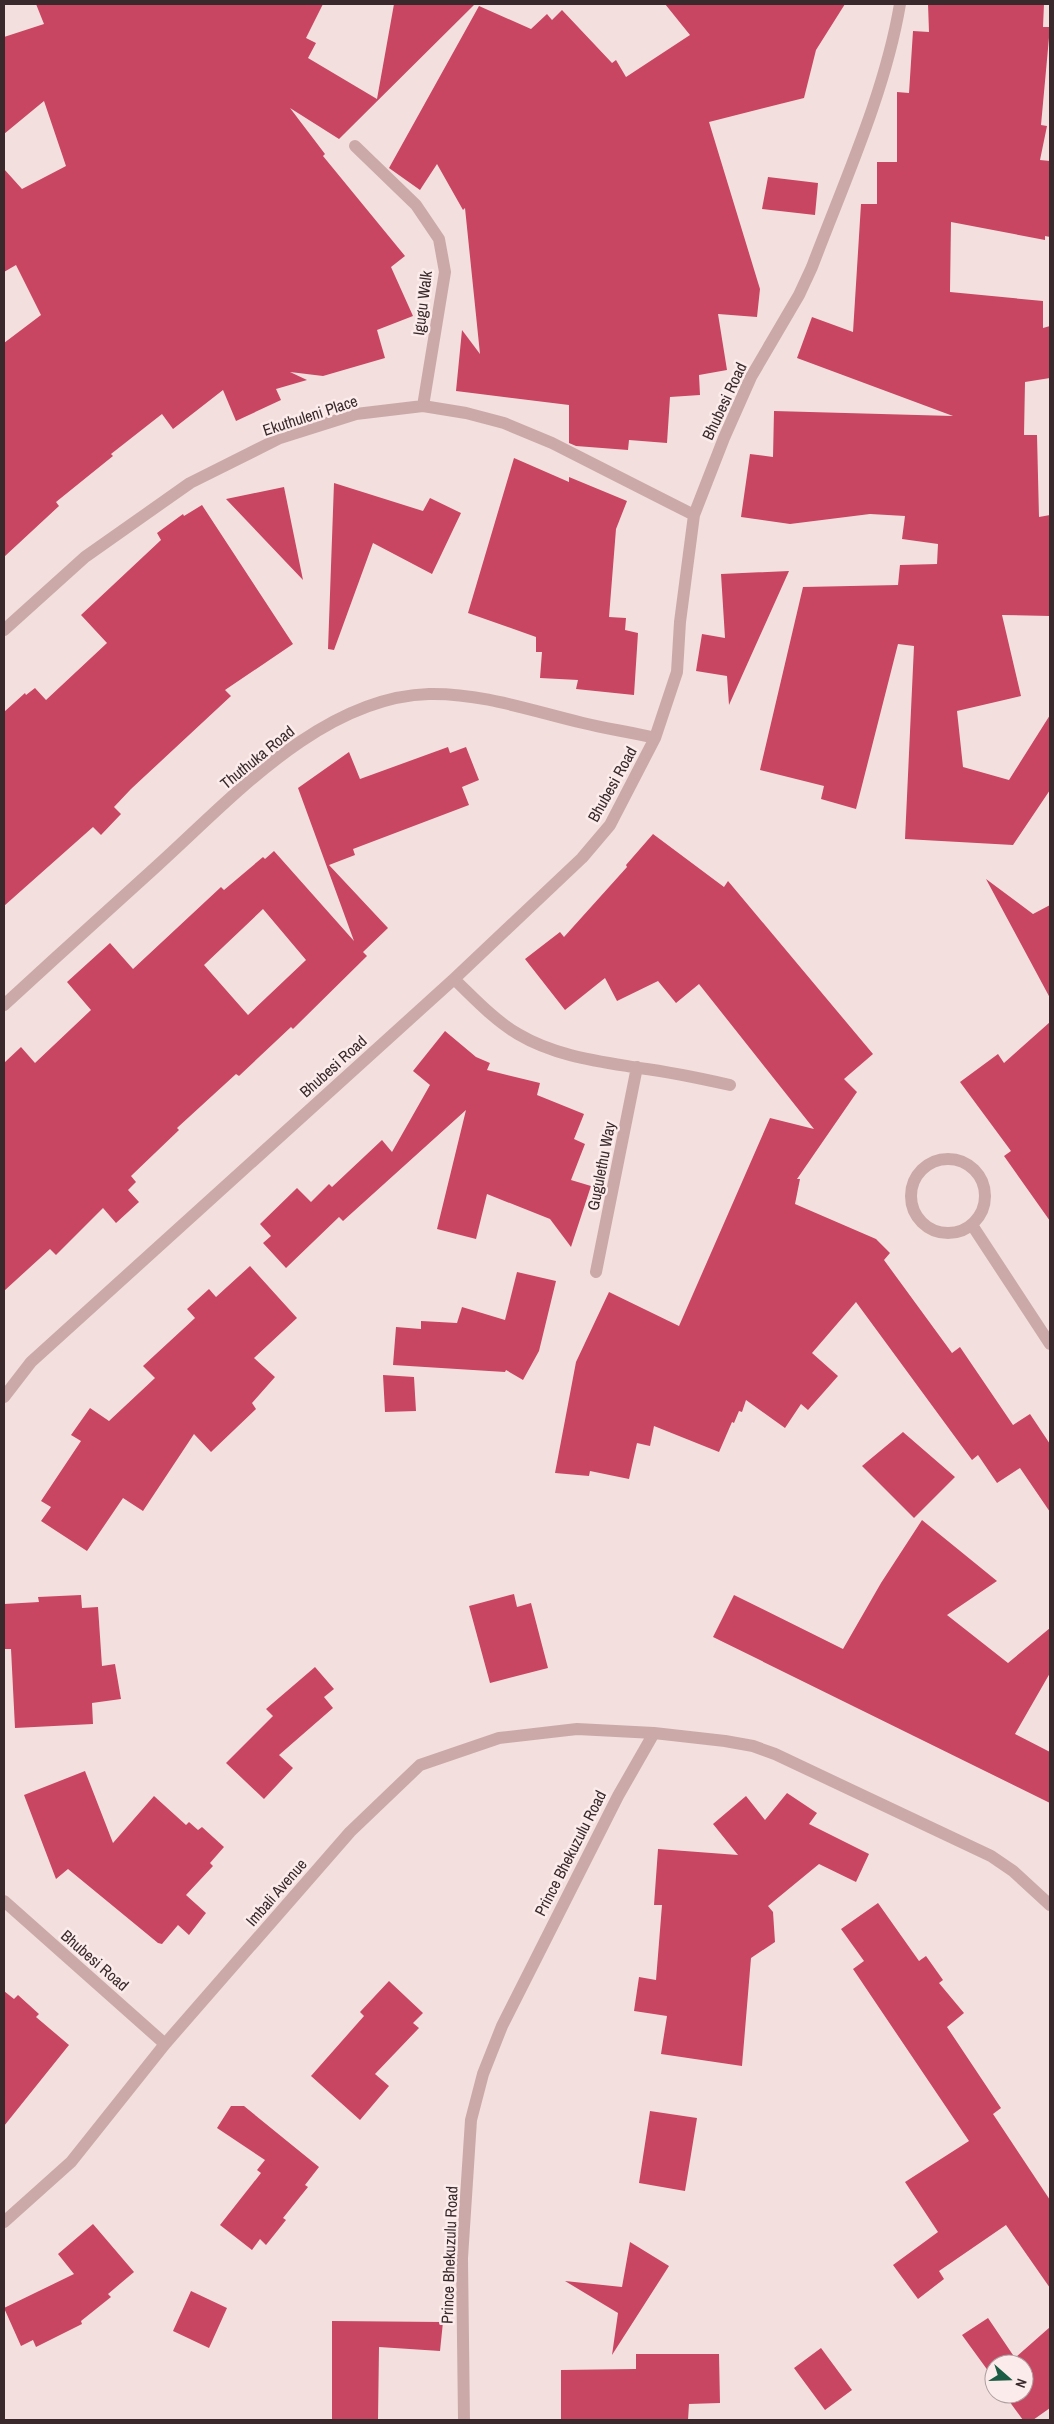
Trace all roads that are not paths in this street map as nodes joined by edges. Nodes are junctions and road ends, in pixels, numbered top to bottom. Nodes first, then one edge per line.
1 (900, 4) edge
2 (354, 146) dead end
3 (424, 406) junction
4 (694, 514) junction
5 (4, 630) edge
6 (655, 738) junction
7 (454, 978) junction
8 (4, 1005) edge
9 (637, 1067) junction
10 (730, 1085) dead end
11 (972, 1225) junction
12 (596, 1272) dead end
13 (1050, 1344) edge
14 (4, 1398) edge
15 (654, 1733) junction
16 (4, 1901) edge
17 (1050, 1905) edge
18 (165, 2044) junction
19 (4, 2222) edge
20 (464, 2420) edge

1 - 4 street, Bhubesi Road
2 - 3 street, Igugu Walk
3 - 4 street, Ekuthuleni Place
3 - 5 street, Ekuthuleni Place
4 - 6 street, Bhubesi Road
6 - 7 street, Bhubesi Road
6 - 8 street, Thuthuka Road
7 - 9 street
7 - 14 street, Bhubesi Road
9 - 10 street
9 - 12 street, Gugulethu Way
11 - 11 street
11 - 13 street
15 - 17 street
15 - 18 street, Imbali Avenue
15 - 20 street, Prince Bhekuzulu Road
16 - 18 street, Bhubesi Road
18 - 19 street, Imbali Avenue

